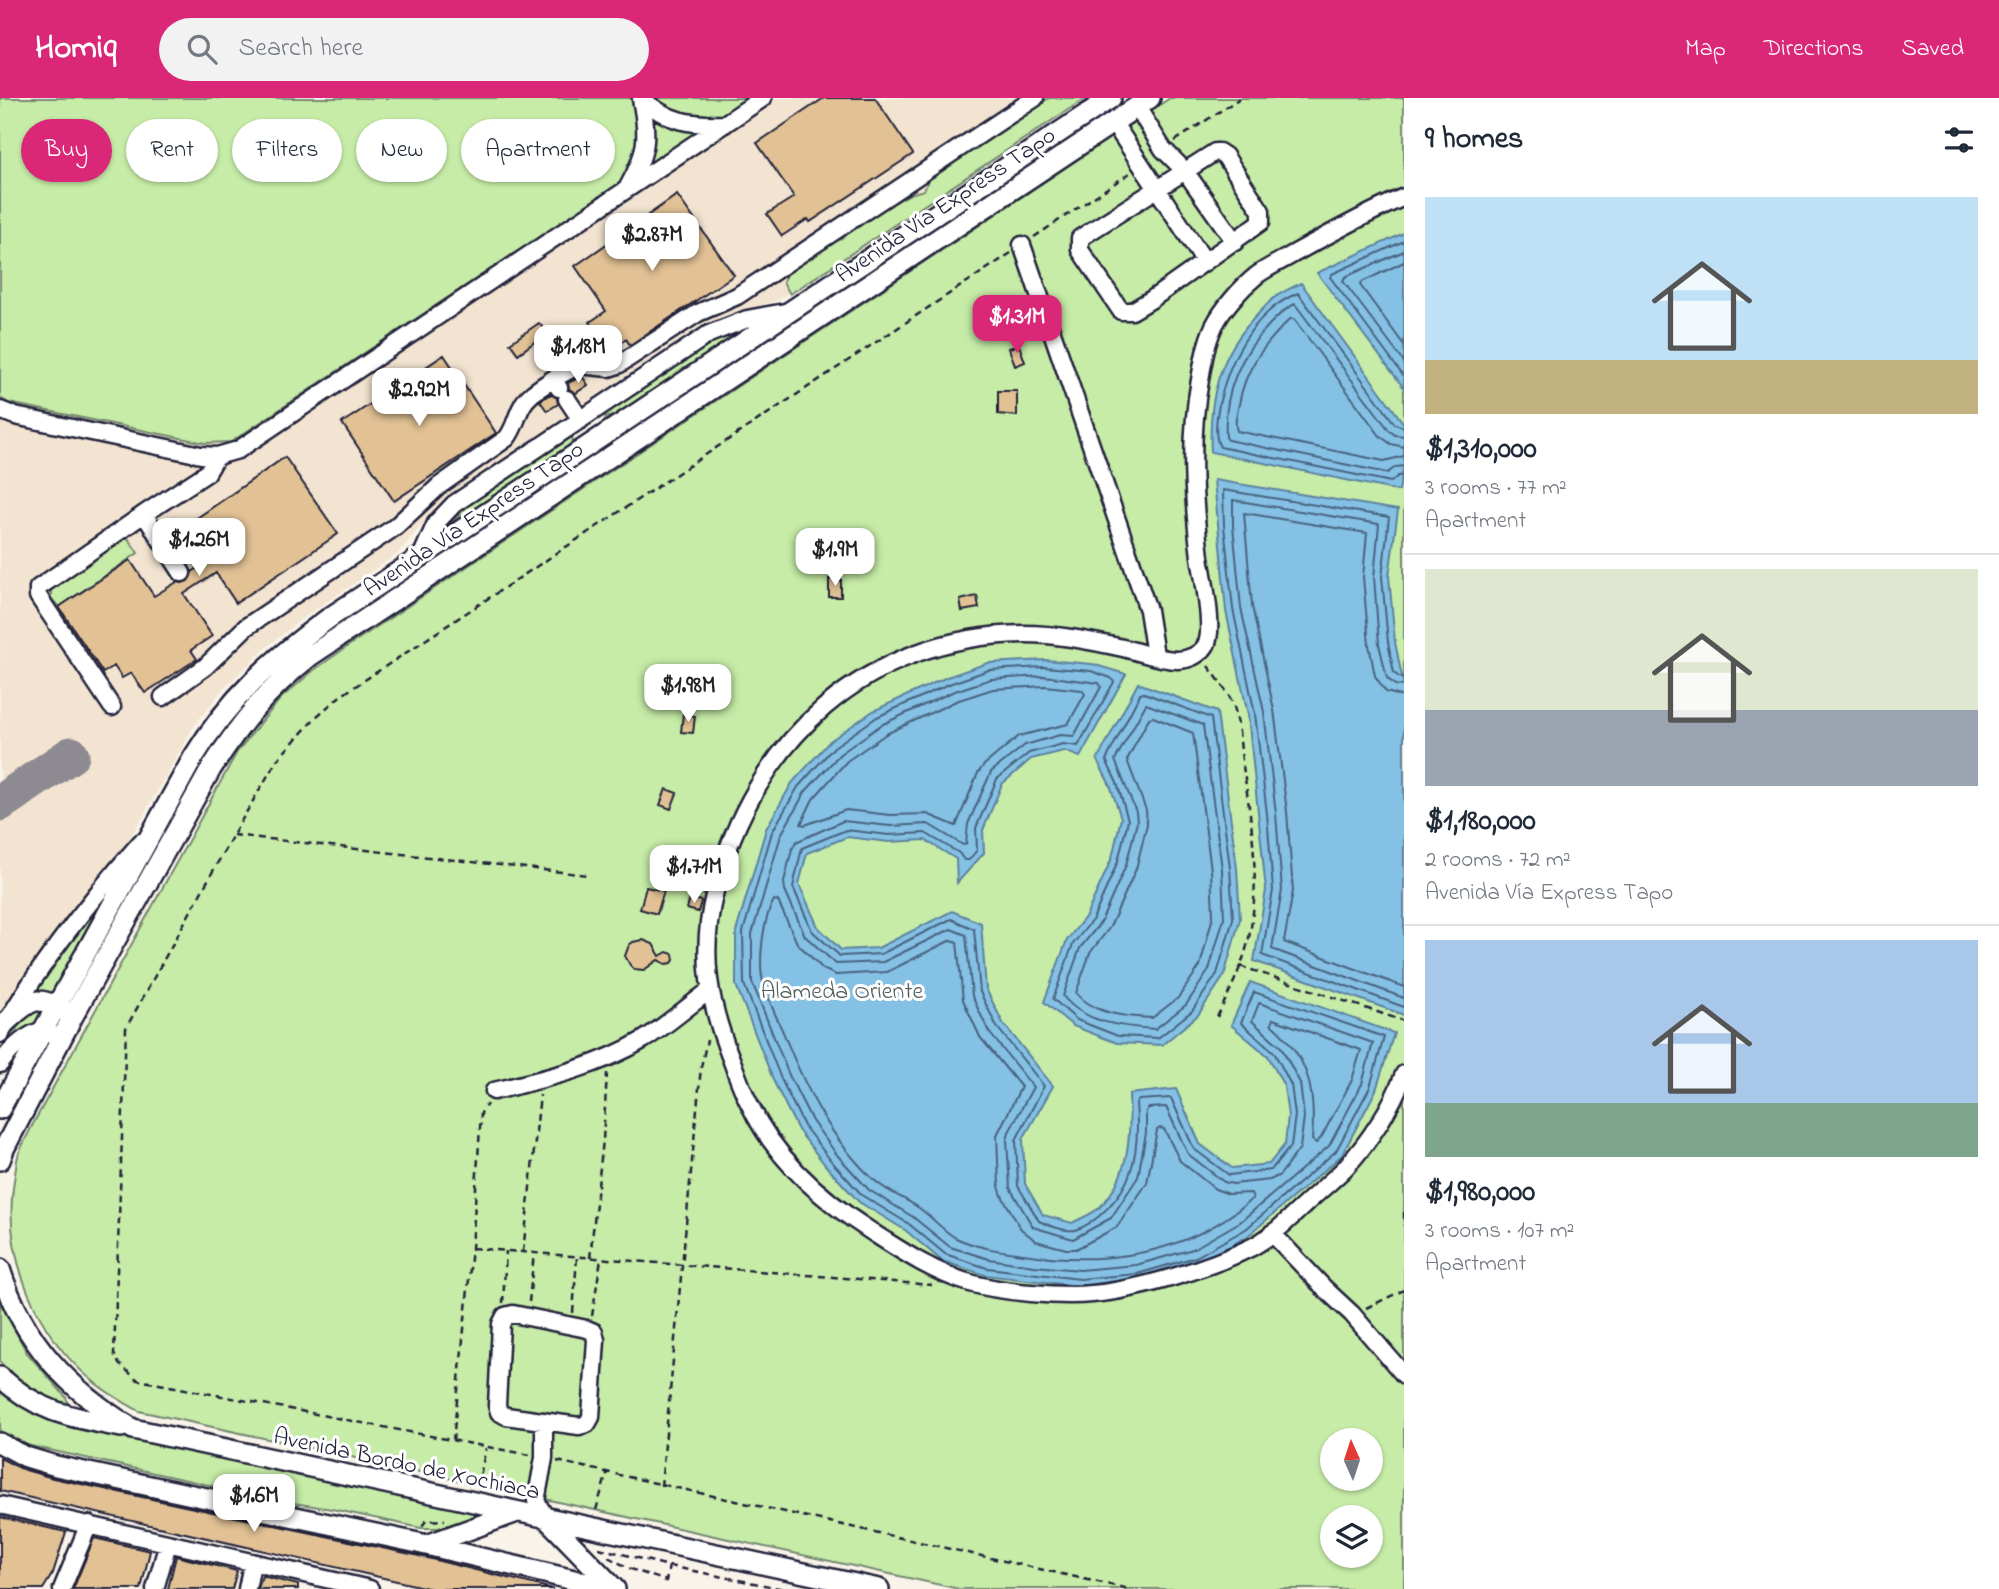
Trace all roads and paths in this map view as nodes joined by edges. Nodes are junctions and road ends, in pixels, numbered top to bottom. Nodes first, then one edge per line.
1 (763, 98) edge
2 (1035, 98) edge
3 (1111, 98) edge
4 (1240, 98) edge
5 (641, 99) edge
6 (1143, 102) edge
7 (1113, 121) junction
8 (725, 124) junction
9 (1164, 149) junction
10 (1141, 165) junction
11 (1185, 171) junction
12 (1158, 189) junction
13 (626, 191) junction
14 (1404, 197) edge
15 (1235, 242) junction
16 (1022, 245) junction
17 (1205, 262) junction
18 (791, 312) junction
19 (560, 389) junction
20 (0, 410) edge
21 (581, 421) junction
22 (218, 456) junction
23 (144, 513) junction
24 (421, 557) junction
25 (182, 573) dead end
26 (1198, 654) junction
27 (1155, 655) junction
28 (163, 697) dead end
29 (112, 708) dead end
30 (156, 824) junction
31 (233, 835) junction
32 (588, 875) dead end
33 (1240, 966) junction
34 (709, 991) junction
35 (56, 1006) junction
36 (715, 1013) junction
37 (73, 1016) junction
38 (1215, 1021) dead end
39 (1404, 1021) edge
40 (3, 1028) edge
41 (43, 1030) junction
42 (61, 1039) junction
43 (607, 1058) junction
44 (0, 1064) edge
45 (1404, 1074) edge
46 (541, 1079) junction
47 (494, 1091) joint
48 (3, 1096) edge
49 (1, 1154) edge
50 (1404, 1212) edge
51 (1404, 1226) edge
52 (1272, 1233) junction
53 (472, 1248) junction
54 (506, 1251) junction
55 (523, 1252) junction
56 (534, 1253) junction
57 (577, 1257) junction
58 (590, 1258) junction
59 (601, 1259) junction
60 (681, 1266) junction
61 (0, 1269) edge
62 (960, 1279) junction
63 (1404, 1290) edge
64 (1352, 1314) junction
65 (505, 1317) junction
66 (527, 1317) junction
67 (572, 1326) junction
68 (590, 1330) junction
69 (1404, 1375) edge
70 (0, 1377) edge
71 (544, 1421) junction
72 (133, 1429) junction
73 (453, 1441) junction
74 (0, 1443) edge
75 (544, 1458) junction
76 (661, 1486) junction
77 (0, 1505) edge
78 (541, 1509) junction
79 (517, 1512) junction
80 (89, 1524) junction
81 (168, 1543) junction
82 (426, 1545) junction
83 (599, 1548) dead end
84 (609, 1558) dead end
85 (253, 1564) junction
86 (670, 1566) junction
87 (341, 1586) edge
88 (62, 1589) edge
89 (155, 1589) edge
90 (247, 1589) edge
91 (370, 1589) edge
92 (613, 1589) edge
93 (784, 1589) edge
94 (878, 1589) edge
95 (1129, 1589) edge

1 - 8 street
2 - 19 street
3 - 18 main road, Avenida Vía Express Tapo
4 - 9 path
5 - 8 street
5 - 13 street
6 - 7 main road, Avenida Vía Express Tapo
6 - 9 street
7 - 10 street
7 - 37 main road, Avenida Vía Express Tapo
8 - 13 street
9 - 11 street
10 - 12 street
10 - 16 path
11 - 12 street
11 - 15 street
11 - 15 street
12 - 17 street
12 - 17 street
13 - 22 street
14 - 26 street
15 - 17 street
16 - 27 street
16 - 31 path
18 - 21 street
18 - 24 main road, Avenida Vía Express Tapo
19 - 21 street
19 - 28 street
20 - 22 street
21 - 24 street
22 - 23 street
23 - 25 street
23 - 29 street
24 - 30 main road, Avenida Vía Express Tapo
26 - 27 street
26 - 33 path
27 - 34 street
30 - 35 main road, Avenida Vía Express Tapo
30 - 40 street
31 - 32 path
31 - 73 path
33 - 38 path
33 - 39 path
34 - 36 street
34 - 43 street
35 - 37 main road
35 - 40 main road
35 - 41 main road, Avenida Vía Express Tapo
36 - 60 path
36 - 62 street
37 - 42 main road, Avenida Vía Express Tapo
41 - 42 street
41 - 44 street
41 - 48 main road, Avenida Vía Express Tapo
42 - 49 main road, Avenida Vía Express Tapo
43 - 46 street
43 - 58 path
45 - 52 street
46 - 47 street
46 - 55 path
47 - 53 path
50 - 51 path
52 - 62 street
52 - 64 street
53 - 54 path
53 - 73 path
54 - 55 path
54 - 65 path
55 - 56 path
56 - 57 path
56 - 66 path
57 - 58 path
57 - 67 path
58 - 59 path
59 - 60 path
59 - 68 path
60 - 62 path
60 - 76 path
61 - 72 main road, Avenida Bordo de Xochiaca
63 - 64 path
64 - 69 street
65 - 66 street
65 - 71 street
66 - 67 street
67 - 68 street
68 - 71 street
70 - 72 main road
71 - 75 street
72 - 79 main road, Avenida Bordo de Xochiaca
73 - 75 path
74 - 82 main road
75 - 76 path
75 - 78 street
76 - 95 path
77 - 80 street
78 - 79 main road, Avenida Bordo de Xochiaca
78 - 92 main road
78 - 94 main road, Avenida Bordo de Xochiaca
79 - 82 main road
80 - 81 street
80 - 88 street
81 - 85 street
81 - 89 street
82 - 92 main road
83 - 86 path
84 - 86 path
85 - 87 street
85 - 90 street
86 - 93 path
87 - 91 street

